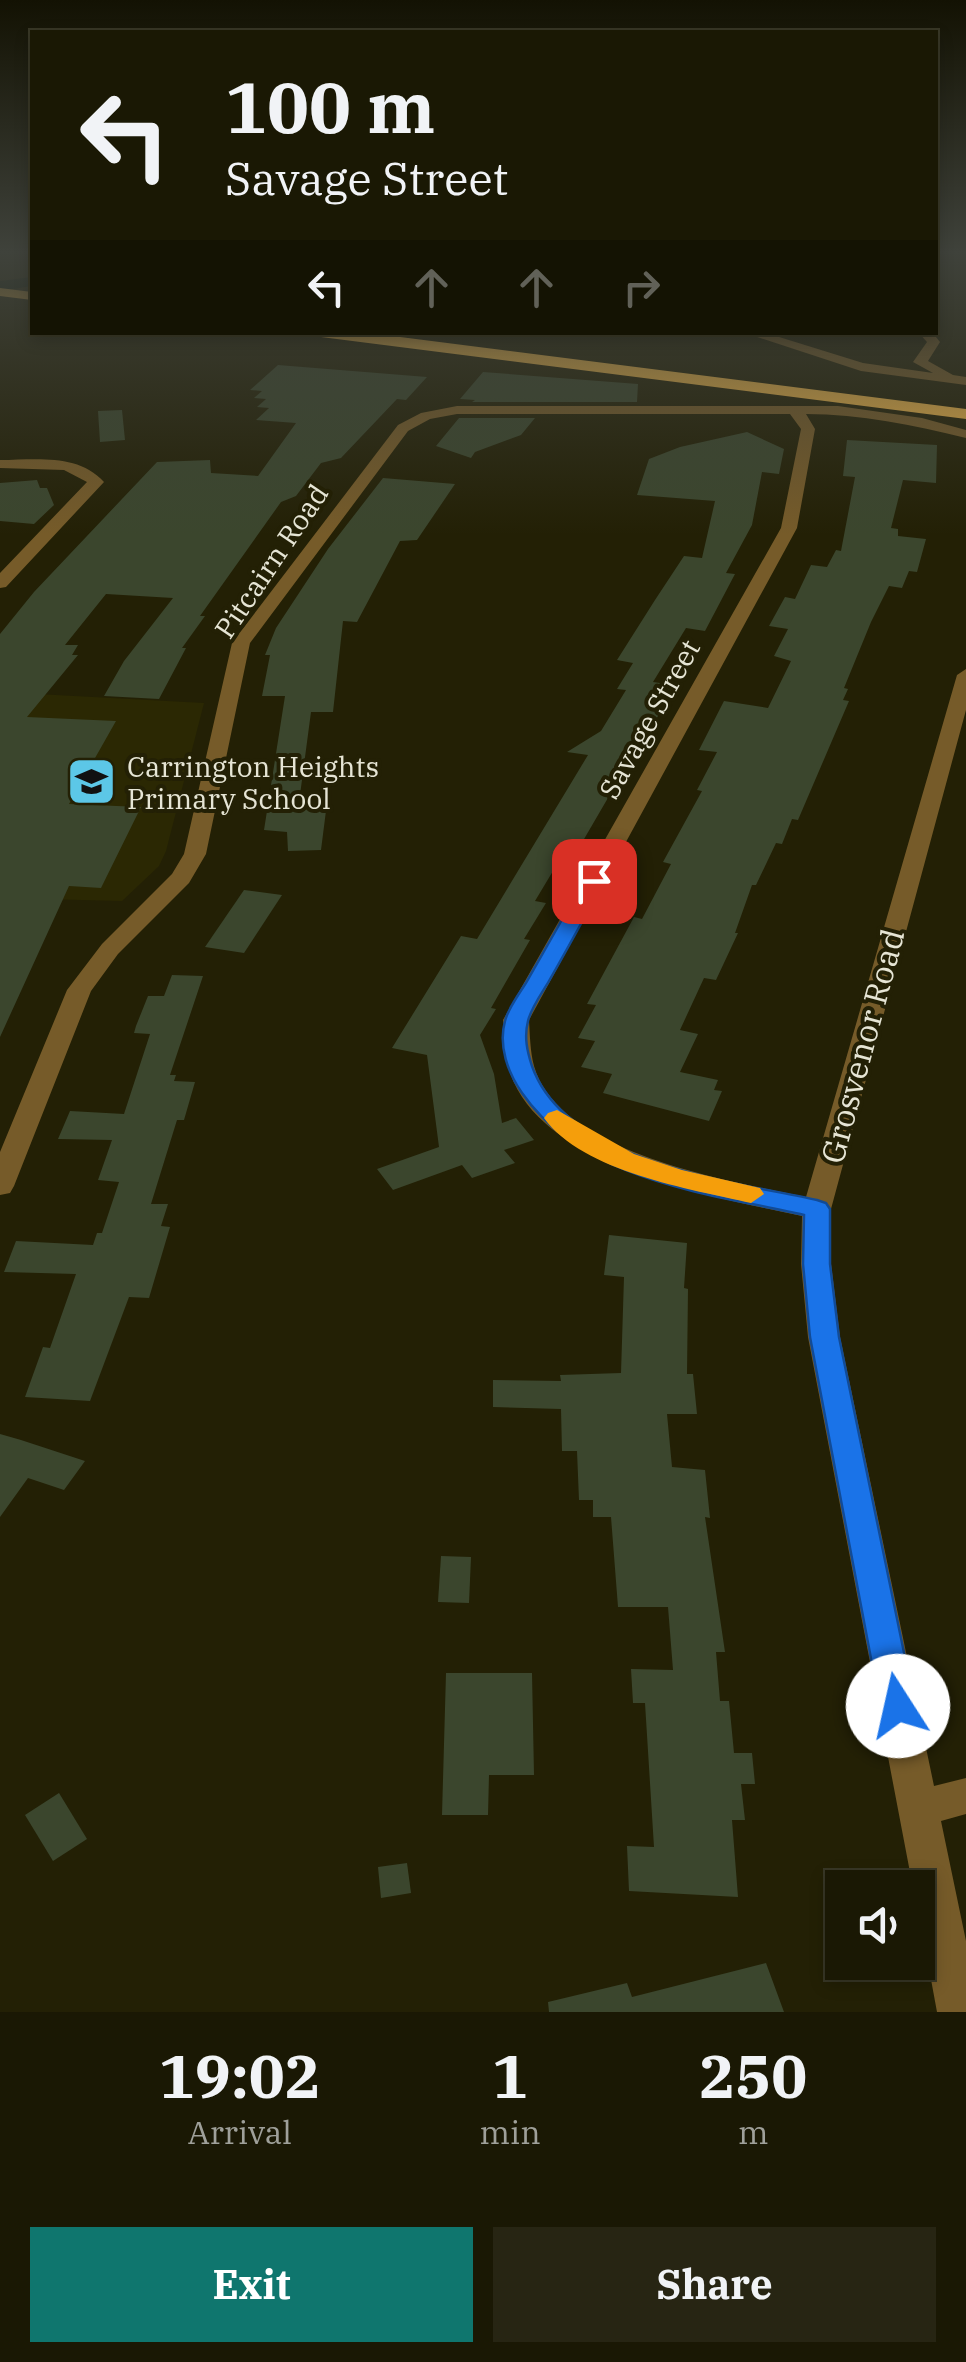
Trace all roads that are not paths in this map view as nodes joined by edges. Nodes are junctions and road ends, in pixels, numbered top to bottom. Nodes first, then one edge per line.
1 (446, 348) edge
2 (550, 348) edge
3 (799, 348) edge
4 (930, 348) edge
5 (966, 381) edge
6 (966, 401) edge
7 (795, 412) junction
8 (966, 414) edge
9 (966, 434) edge
10 (0, 464) edge
11 (0, 584) edge
12 (966, 675) edge
13 (956, 741) edge
14 (0, 1186) edge
15 (817, 1209) junction
16 (966, 1796) edge
17 (917, 1809) junction
18 (959, 2012) edge

1 - 8 highway
2 - 6 highway
3 - 5 street
4 - 5 street
7 - 9 street
7 - 14 street, Pitcairn Road
7 - 15 street, Savage Street
10 - 11 street
12 - 13 street, Grosvenor Road
13 - 15 street, Grosvenor Road
15 - 17 street, Grosvenor Road
16 - 17 street
17 - 18 street, Grosvenor Road

